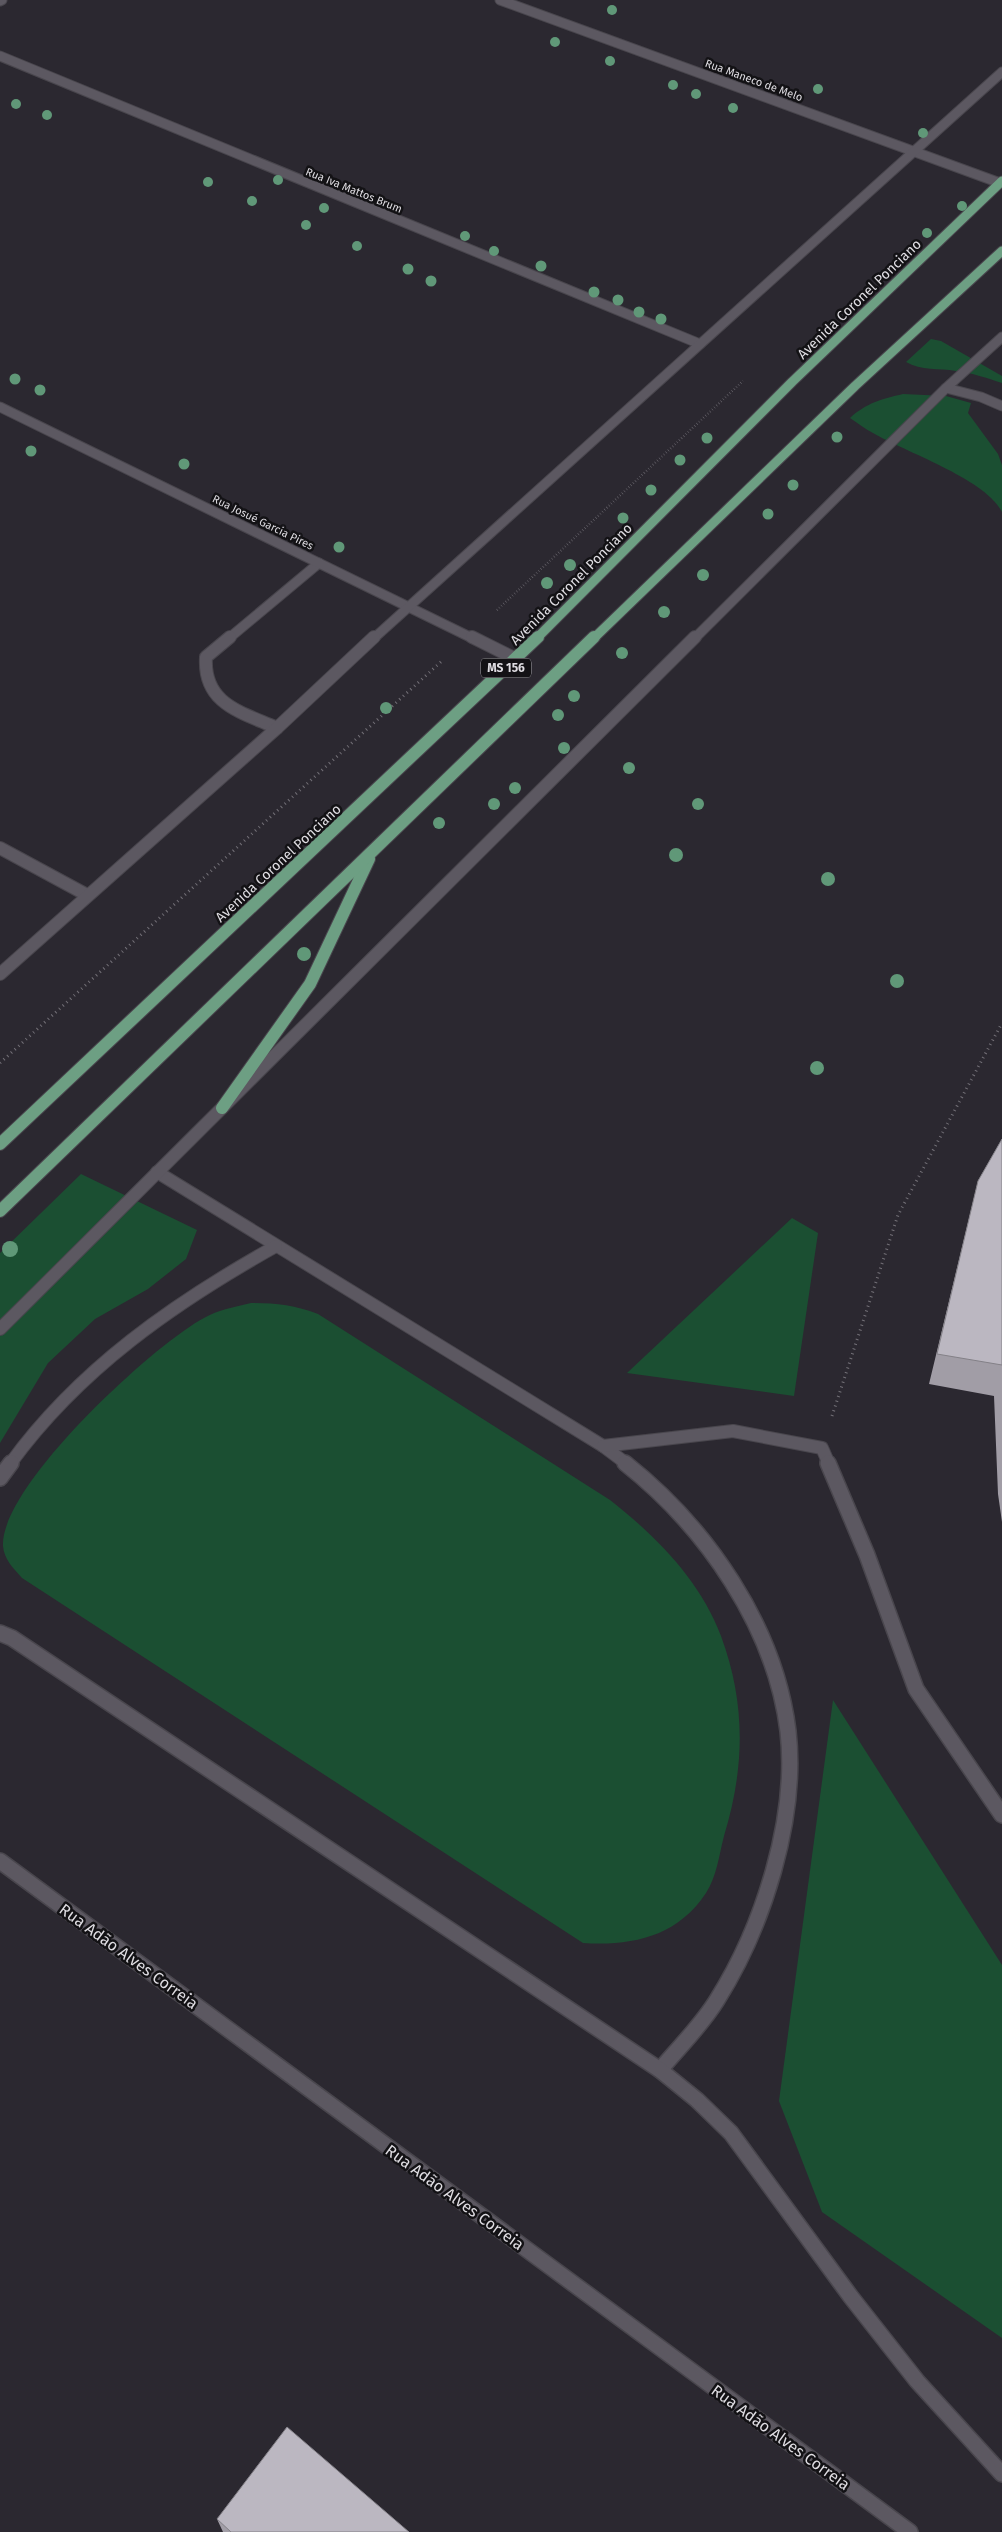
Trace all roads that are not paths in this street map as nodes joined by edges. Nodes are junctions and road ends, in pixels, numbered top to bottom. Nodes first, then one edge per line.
1 (500, 0) edge
2 (0, 56) edge
3 (1002, 72) edge
4 (915, 151) junction
5 (1001, 182) edge
6 (1002, 250) edge
7 (1002, 337) edge
8 (700, 344) junction
9 (946, 388) junction
10 (1002, 406) edge
11 (0, 408) edge
12 (319, 562) junction
13 (408, 606) junction
14 (516, 659) junction
15 (276, 728) junction
16 (0, 848) edge
17 (373, 851) junction
18 (87, 896) junction
19 (0, 974) edge
20 (222, 1108) junction
21 (0, 1144) edge
22 (157, 1172) junction
23 (0, 1211) edge
24 (276, 1246) junction
25 (0, 1328) edge
26 (602, 1446) junction
27 (0, 1478) edge
28 (0, 1633) edge
29 (1002, 1815) edge
30 (0, 1861) edge
31 (660, 2070) junction
32 (1002, 2474) edge
33 (910, 2532) edge

1 - 4 main road, Rua Maneco de Melo
2 - 8 main road, Rua Iva Mattos Brum
3 - 4 main road
4 - 5 main road, Rua Maneco de Melo
4 - 8 main road
5 - 14 main road, Avenida Coronel Ponciano / MS 156
6 - 17 main road
7 - 9 main road
8 - 13 main road
9 - 10 main road
9 - 20 main road
11 - 12 main road, Rua Josué Garcia Pires
12 - 13 main road, Rua Josué Garcia Pires
12 - 15 main road
13 - 14 main road, Rua Josué Garcia Pires
13 - 15 main road
14 - 21 main road, Avenida Coronel Ponciano / MS 156
15 - 18 main road
16 - 18 main road
17 - 20 main road
17 - 23 main road
18 - 19 main road
20 - 22 main road
22 - 24 main road
22 - 25 main road
24 - 26 main road
24 - 27 main road
26 - 29 main road
26 - 31 main road
28 - 31 main road
30 - 33 main road, Rua Adão Alves Correia
31 - 32 main road

